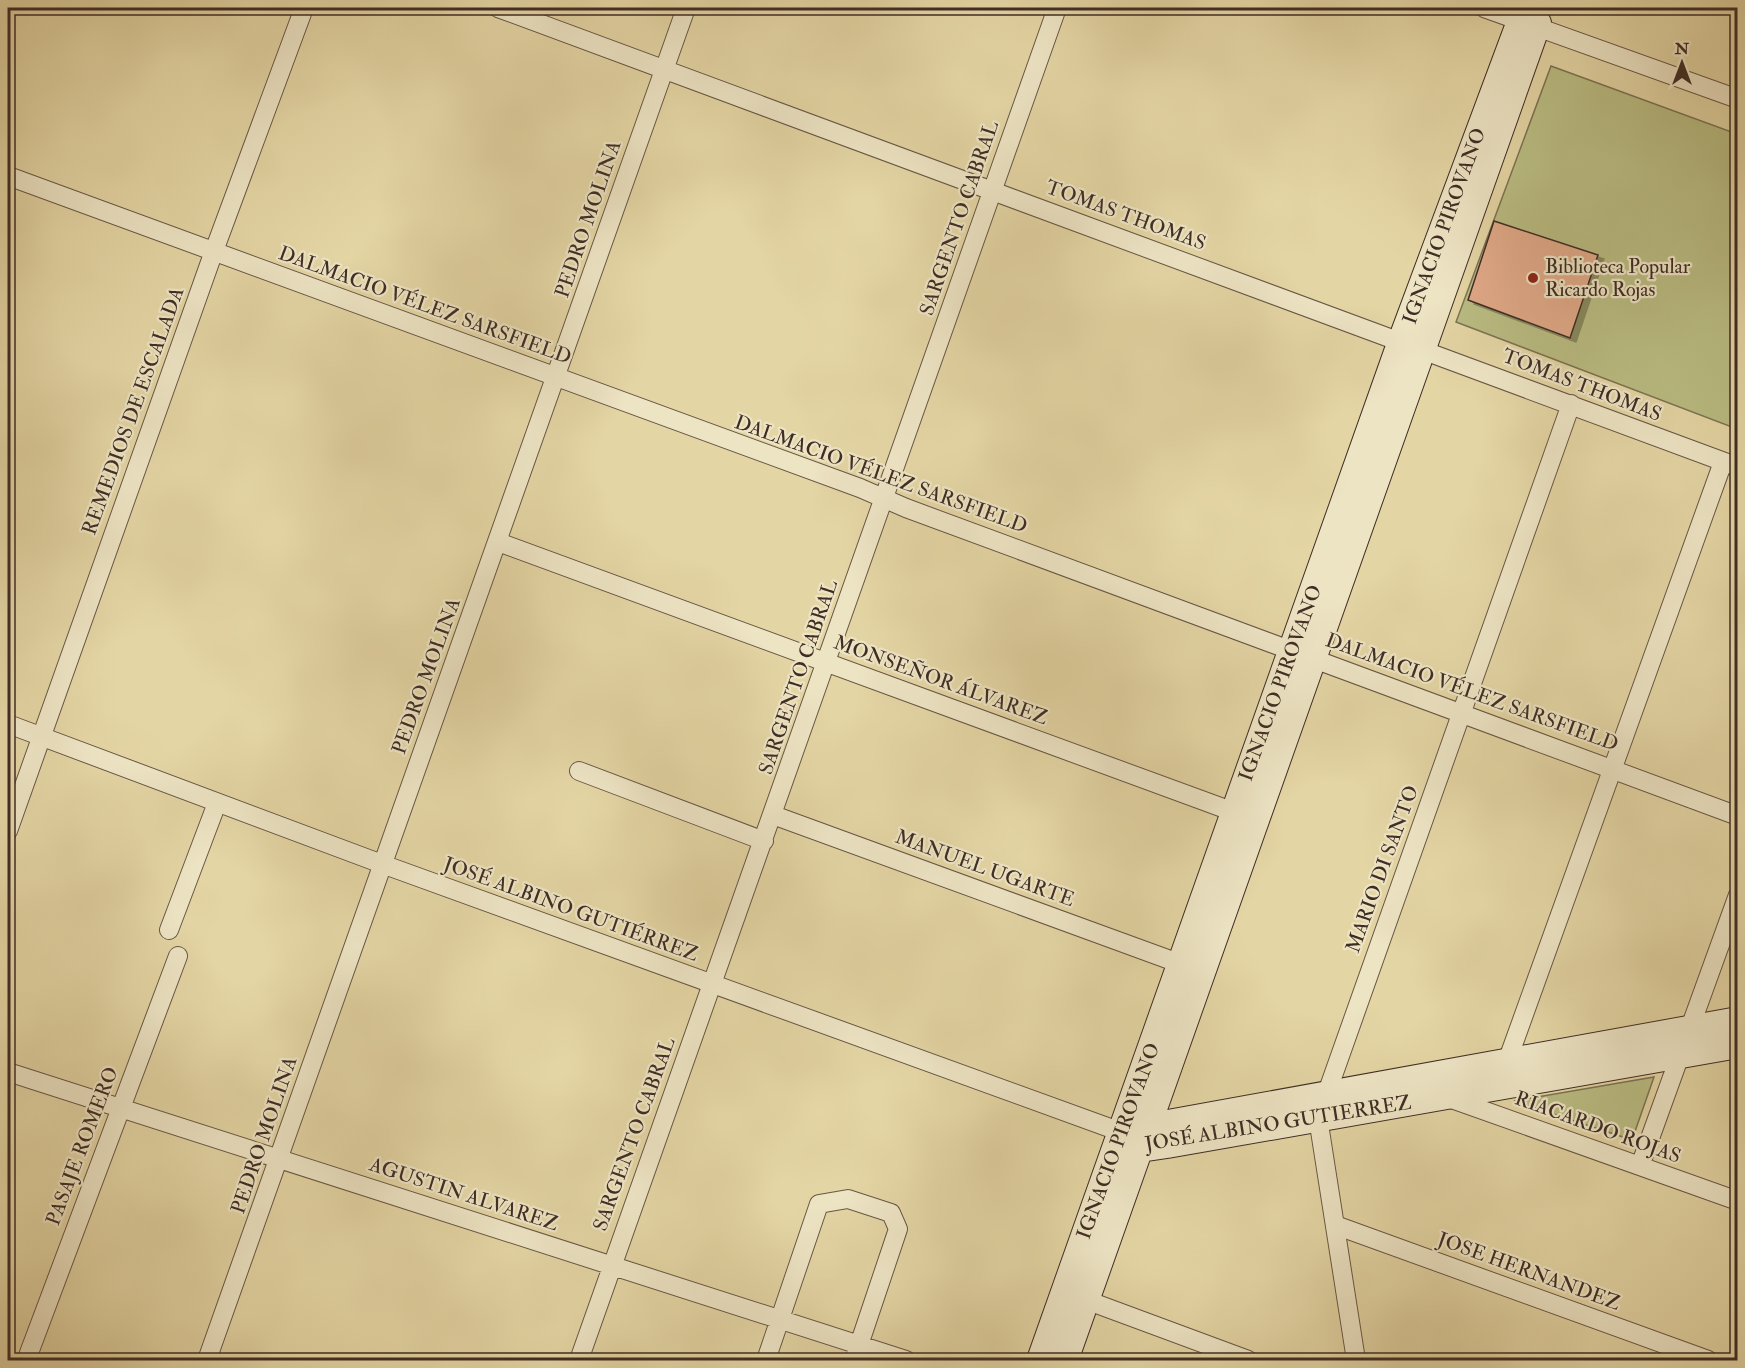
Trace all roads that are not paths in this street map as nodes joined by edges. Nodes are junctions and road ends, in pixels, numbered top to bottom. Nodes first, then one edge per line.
1 (304, 8) edge
2 (498, 8) edge
3 (686, 8) edge
4 (1057, 8) edge
5 (1484, 8) edge
6 (1531, 15) edge
7 (664, 70) junction
8 (1737, 99) edge
9 (8, 176) edge
10 (992, 190) junction
11 (214, 251) junction
12 (1412, 345) junction
13 (556, 378) junction
14 (1571, 404) junction
15 (1730, 465) edge
16 (885, 499) junction
17 (498, 542) junction
18 (1303, 653) junction
19 (827, 662) junction
20 (1461, 713) junction
21 (8, 724) edge
22 (41, 736) junction
23 (1612, 768) junction
24 (579, 771) dead end
25 (218, 803) junction
26 (1234, 812) junction
27 (773, 815) junction
28 (1737, 816) edge
29 (8, 831) edge
30 (764, 841) junction
31 (382, 864) junction
32 (1737, 895) edge
33 (169, 930) dead end
34 (178, 956) dead end
35 (1181, 964) junction
36 (711, 984) junction
37 (1737, 1020) edge
38 (1689, 1029) junction
39 (1737, 1045) edge
40 (1680, 1055) junction
41 (1507, 1061) junction
42 (8, 1072) edge
43 (1499, 1086) junction
44 (1326, 1094) junction
45 (1444, 1096) junction
46 (120, 1108) junction
47 (1318, 1118) junction
48 (1149, 1125) junction
49 (1121, 1132) junction
50 (1140, 1149) junction
51 (280, 1159) junction
52 (1640, 1166) junction
53 (1737, 1201) edge
54 (1335, 1225) junction
55 (611, 1266) junction
56 (1077, 1297) junction
57 (779, 1319) junction
58 (28, 1353) dead end
59 (856, 1353) edge
60 (1229, 1357) edge
61 (207, 1360) edge
62 (579, 1360) edge
63 (766, 1360) edge
64 (906, 1360) edge
65 (1040, 1360) edge
66 (1065, 1360) edge
67 (1248, 1360) edge
68 (1356, 1360) edge
69 (1708, 1360) edge

1 - 11 street, REMEDIOS DE ESCALADA
2 - 7 street, TOMAS THOMAS
3 - 7 street, PEDRO MOLINA
4 - 10 street, SARGENTO CABRAL
5 - 6 street
6 - 8 street
6 - 12 street, IGNACIO PIROVANO
7 - 10 street, TOMAS THOMAS
7 - 13 street, PEDRO MOLINA
9 - 11 street, DALMACIO VÉLEZ SARSFIELD
10 - 12 street, TOMAS THOMAS
10 - 16 street, SARGENTO CABRAL
11 - 13 street, DALMACIO VÉLEZ SARSFIELD
11 - 22 street, REMEDIOS DE ESCALADA
12 - 14 street, TOMAS THOMAS
12 - 18 street, IGNACIO PIROVANO
13 - 16 street, DALMACIO VÉLEZ SARSFIELD
13 - 17 street, PEDRO MOLINA
14 - 15 street, TOMAS THOMAS
14 - 20 street, MARIO DI SANTO
15 - 23 street
16 - 18 street, DALMACIO VÉLEZ SARSFIELD
16 - 19 street, SARGENTO CABRAL
17 - 19 street, MONSEÑOR ÁLVAREZ
17 - 31 street, PEDRO MOLINA
18 - 20 street, DALMACIO VÉLEZ SARSFIELD
18 - 26 street, IGNACIO PIROVANO
18 - 48 street, IGNACIO PIROVANO
19 - 26 street, MONSEÑOR ÁLVAREZ
19 - 27 street, SARGENTO CABRAL
20 - 23 street, DALMACIO VÉLEZ SARSFIELD
20 - 44 street, MARIO DI SANTO
21 - 22 street, JOSÉ ALBINO GUTIÉRREZ
22 - 25 street, JOSÉ ALBINO GUTIÉRREZ
22 - 29 street, REMEDIOS DE ESCALADA
23 - 28 street, DALMACIO VÉLEZ SARSFIELD
23 - 41 street
24 - 30 street
25 - 31 street, JOSÉ ALBINO GUTIÉRREZ
25 - 33 street
26 - 35 street, IGNACIO PIROVANO
27 - 30 street, SARGENTO CABRAL
27 - 35 street, MANUEL UGARTE
30 - 36 street, SARGENTO CABRAL
31 - 36 street, JOSÉ ALBINO GUTIÉRREZ
31 - 51 street, PEDRO MOLINA
32 - 38 street
34 - 46 street, PASAJE ROMERO
35 - 49 street, IGNACIO PIROVANO
36 - 49 street, JOSÉ ALBINO GUTIÉRREZ
36 - 55 street, SARGENTO CABRAL
37 - 38 street, JOSÉ ALBINO GUTIERREZ
38 - 40 street
38 - 41 street, JOSÉ ALBINO GUTIERREZ
39 - 40 street, JOSÉ ALBINO GUTIERREZ
40 - 43 street, JOSÉ ALBINO GUTIERREZ
40 - 52 street
41 - 43 street
41 - 44 street, JOSÉ ALBINO GUTIERREZ
42 - 46 street, AGUSTIN ALVAREZ
43 - 45 street, JOSÉ ALBINO GUTIERREZ
44 - 47 street, MARIO DI SANTO
44 - 48 street, JOSÉ ALBINO GUTIERREZ
45 - 47 street, JOSÉ ALBINO GUTIERREZ
45 - 52 street, RIACARDO ROJAS
46 - 51 street, AGUSTIN ALVAREZ
46 - 58 street, PASAJE ROMERO
47 - 50 street, JOSÉ ALBINO GUTIERREZ
47 - 54 street, MARIO DI SANTO
48 - 49 street, JOSÉ ALBINO GUTIERREZ
48 - 50 street, IGNACIO PIROVANO
49 - 50 street, JOSÉ ALBINO GUTIERREZ
49 - 56 street, IGNACIO PIROVANO
50 - 56 street, IGNACIO PIROVANO
51 - 55 street, AGUSTIN ALVAREZ
51 - 61 street, PEDRO MOLINA
52 - 53 street, RIACARDO ROJAS
54 - 68 street, MARIO DI SANTO
54 - 69 street, JOSE HERNANDEZ
55 - 57 street, AGUSTIN ALVAREZ
55 - 62 street, SARGENTO CABRAL
56 - 60 street
56 - 65 street, IGNACIO PIROVANO
56 - 66 street, IGNACIO PIROVANO
57 - 59 street, AGUSTIN ALVAREZ
57 - 59 street
57 - 63 street
59 - 64 street, AGUSTIN ALVAREZ
60 - 67 street

